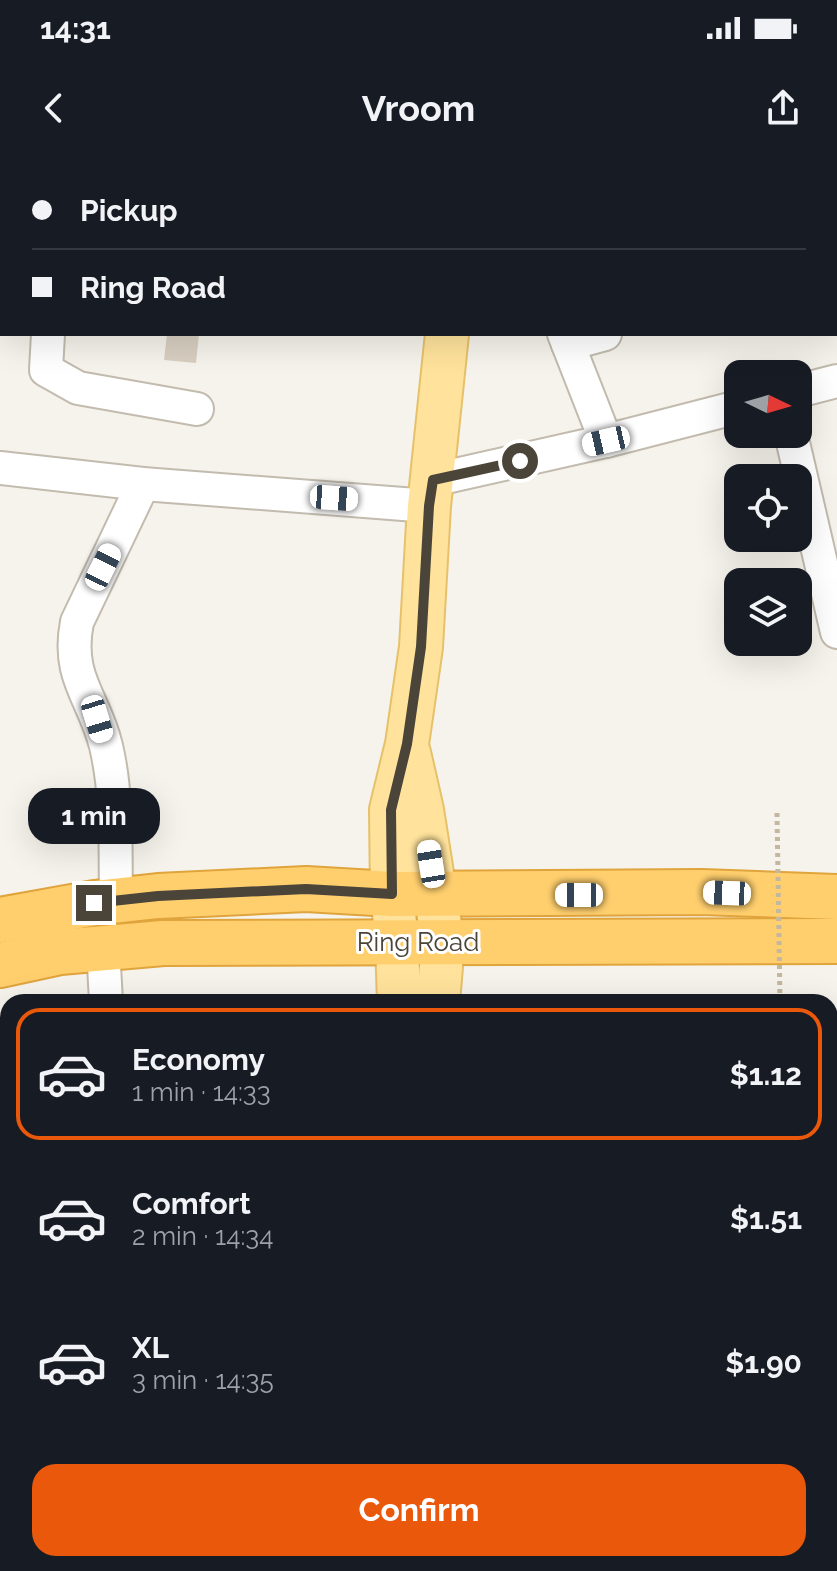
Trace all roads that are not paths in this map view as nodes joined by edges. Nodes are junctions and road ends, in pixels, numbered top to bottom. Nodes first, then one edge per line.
1 (48, 336) edge
2 (447, 336) edge
3 (589, 336) edge
4 (566, 339) edge
5 (837, 381) edge
6 (812, 387) edge
7 (197, 409) dead end
8 (724, 411) edge
9 (606, 441) junction
10 (794, 448) edge
11 (0, 468) edge
12 (143, 484) junction
13 (431, 493) junction
14 (837, 632) edge
15 (407, 744) junction
16 (435, 892) junction
17 (392, 894) junction
18 (837, 897) edge
19 (116, 901) junction
20 (0, 920) edge
21 (837, 941) edge
22 (397, 943) junction
23 (443, 943) junction
24 (103, 947) junction
25 (0, 965) edge
26 (106, 994) edge
27 (399, 994) edge
28 (439, 994) edge

1 - 7 street
2 - 13 main road
3 - 4 street
4 - 9 street
5 - 6 street
8 - 9 street
9 - 13 street
10 - 14 street
11 - 12 street
12 - 13 street
12 - 19 street
13 - 15 main road
15 - 16 main road
15 - 17 main road
16 - 17 highway, Ring Road
16 - 18 highway, Ring Road
16 - 23 main road
17 - 19 highway, Ring Road
17 - 22 main road
19 - 20 highway, Ring Road
21 - 23 highway, Ring Road
22 - 23 highway, Ring Road
22 - 24 highway, Ring Road
22 - 27 main road
23 - 28 main road
24 - 25 highway, Ring Road
24 - 26 street

